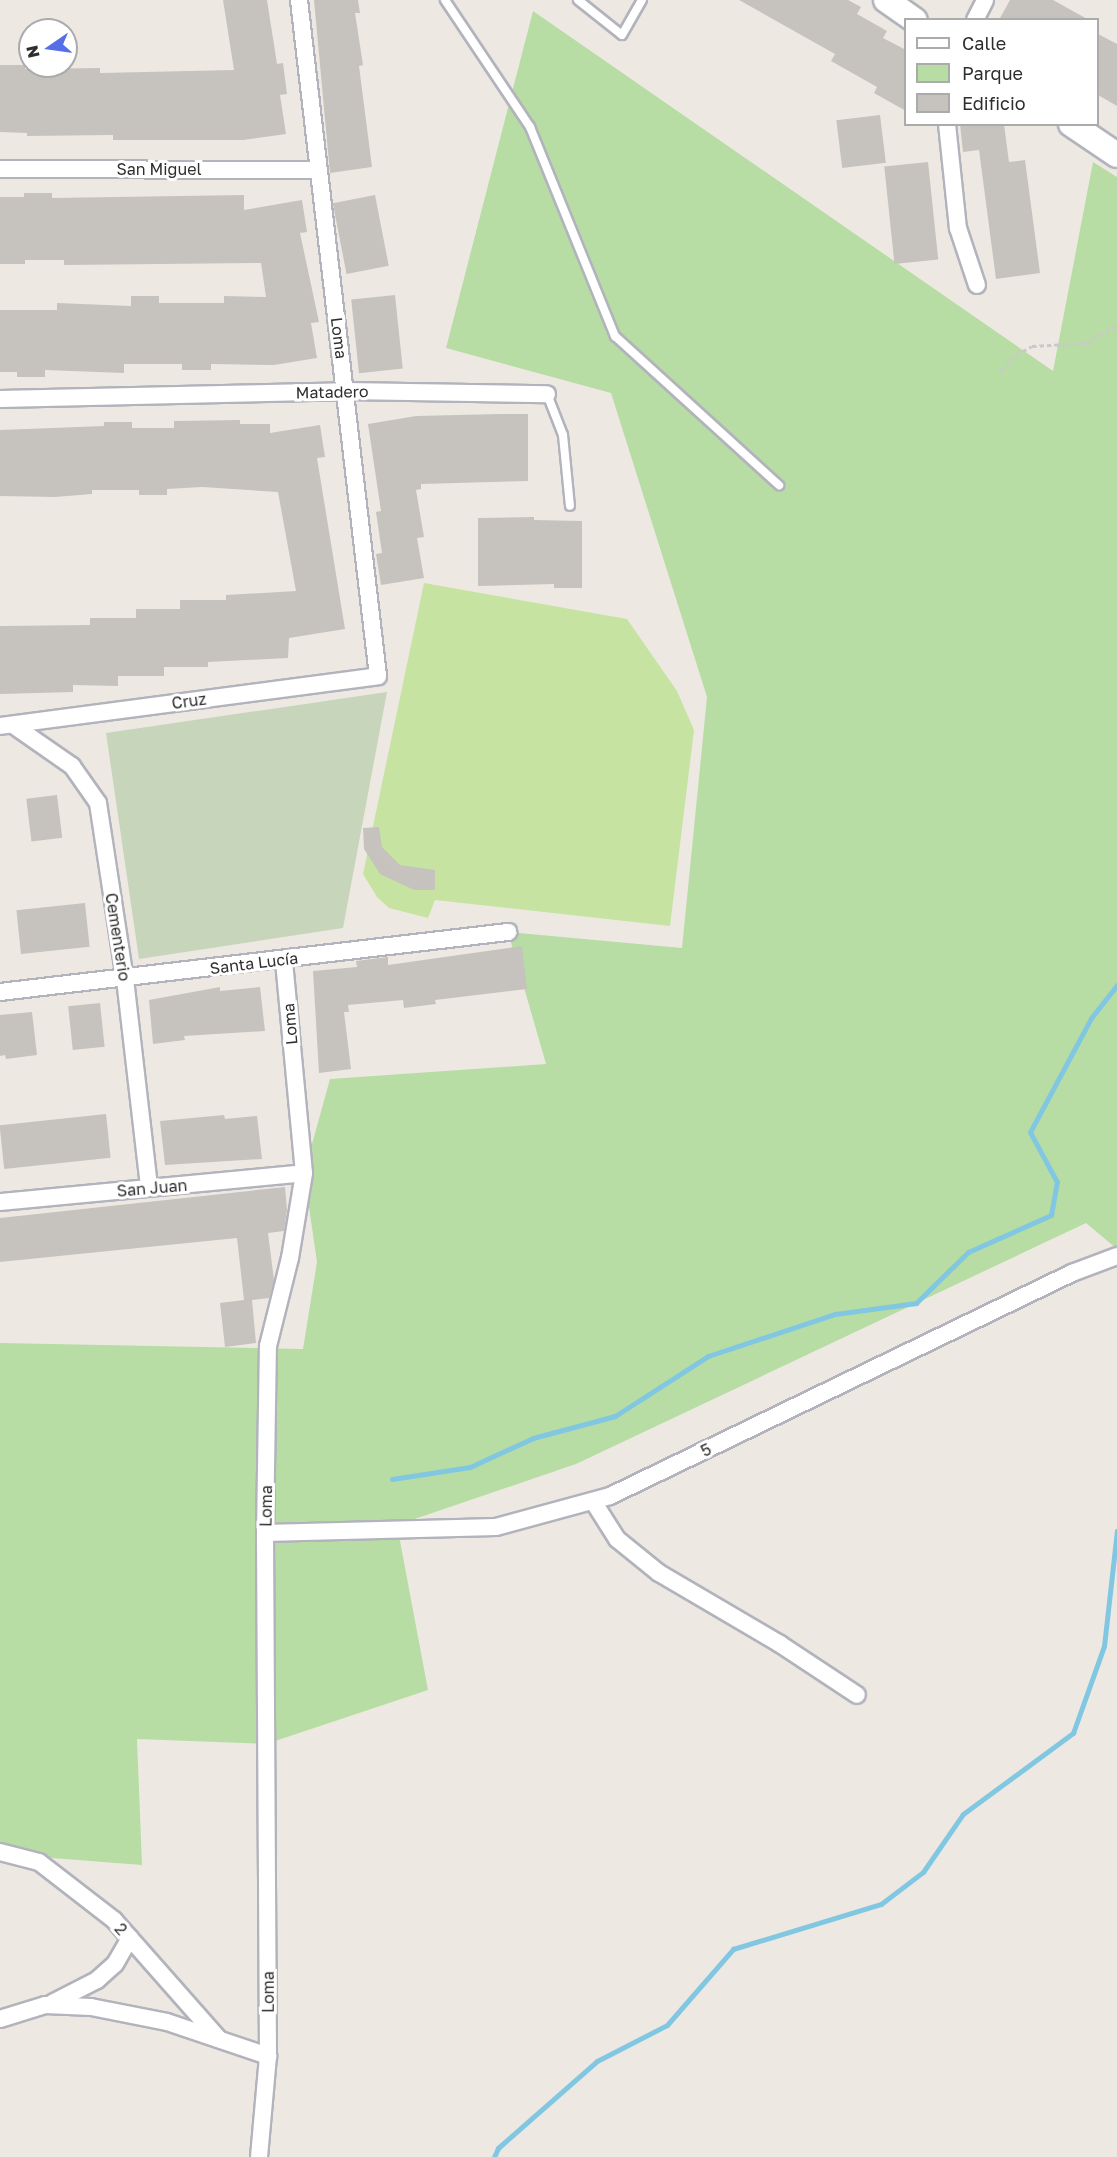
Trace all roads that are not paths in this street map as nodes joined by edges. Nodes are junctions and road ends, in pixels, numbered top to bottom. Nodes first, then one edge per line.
1 (299, 0) edge
2 (445, 0) edge
3 (578, 0) edge
4 (642, 0) edge
5 (886, 0) edge
6 (985, 0) edge
7 (912, 18) edge
8 (976, 18) edge
9 (947, 126) edge
10 (1074, 126) edge
11 (1117, 155) edge
12 (0, 169) edge
13 (317, 170) junction
14 (977, 285) dead end
15 (346, 391) junction
16 (548, 394) joint
17 (0, 399) edge
18 (779, 485) dead end
19 (570, 506) dead end
20 (378, 676) joint
21 (6, 726) edge
22 (508, 932) dead end
23 (284, 960) junction
24 (125, 979) junction
25 (0, 992) edge
26 (304, 1173) junction
27 (149, 1188) junction
28 (0, 1202) edge
29 (1117, 1256) edge
30 (593, 1501) junction
31 (265, 1533) junction
32 (857, 1695) dead end
33 (0, 1852) edge
34 (130, 1938) junction
35 (45, 2006) junction
36 (0, 2019) edge
37 (219, 2039) junction
38 (268, 2056) junction
39 (259, 2157) edge

1 - 13 street, Loma
2 - 18 lane
3 - 4 lane
5 - 7 main road
6 - 8 street
9 - 14 street
10 - 11 main road
12 - 13 street, San Miguel
13 - 15 street, Loma
15 - 16 street, Matadero
15 - 17 street, Matadero
15 - 20 street, Loma
16 - 19 lane, Matadero
20 - 21 street, Cruz
21 - 24 street, Cementerio
22 - 23 street, Santa Lucía
23 - 24 street, Santa Lucía
23 - 26 street, Loma
24 - 25 street, Santa Lucía
24 - 27 street, Cementerio
26 - 27 street, San Juan
26 - 31 street, Loma
27 - 28 street, San Juan
29 - 30 street, 5
30 - 31 street, 5
30 - 32 street
31 - 38 street, Loma
33 - 34 street, 2
34 - 35 street
34 - 37 street, 2
35 - 36 street
35 - 37 street
37 - 38 street
38 - 39 street, Loma

